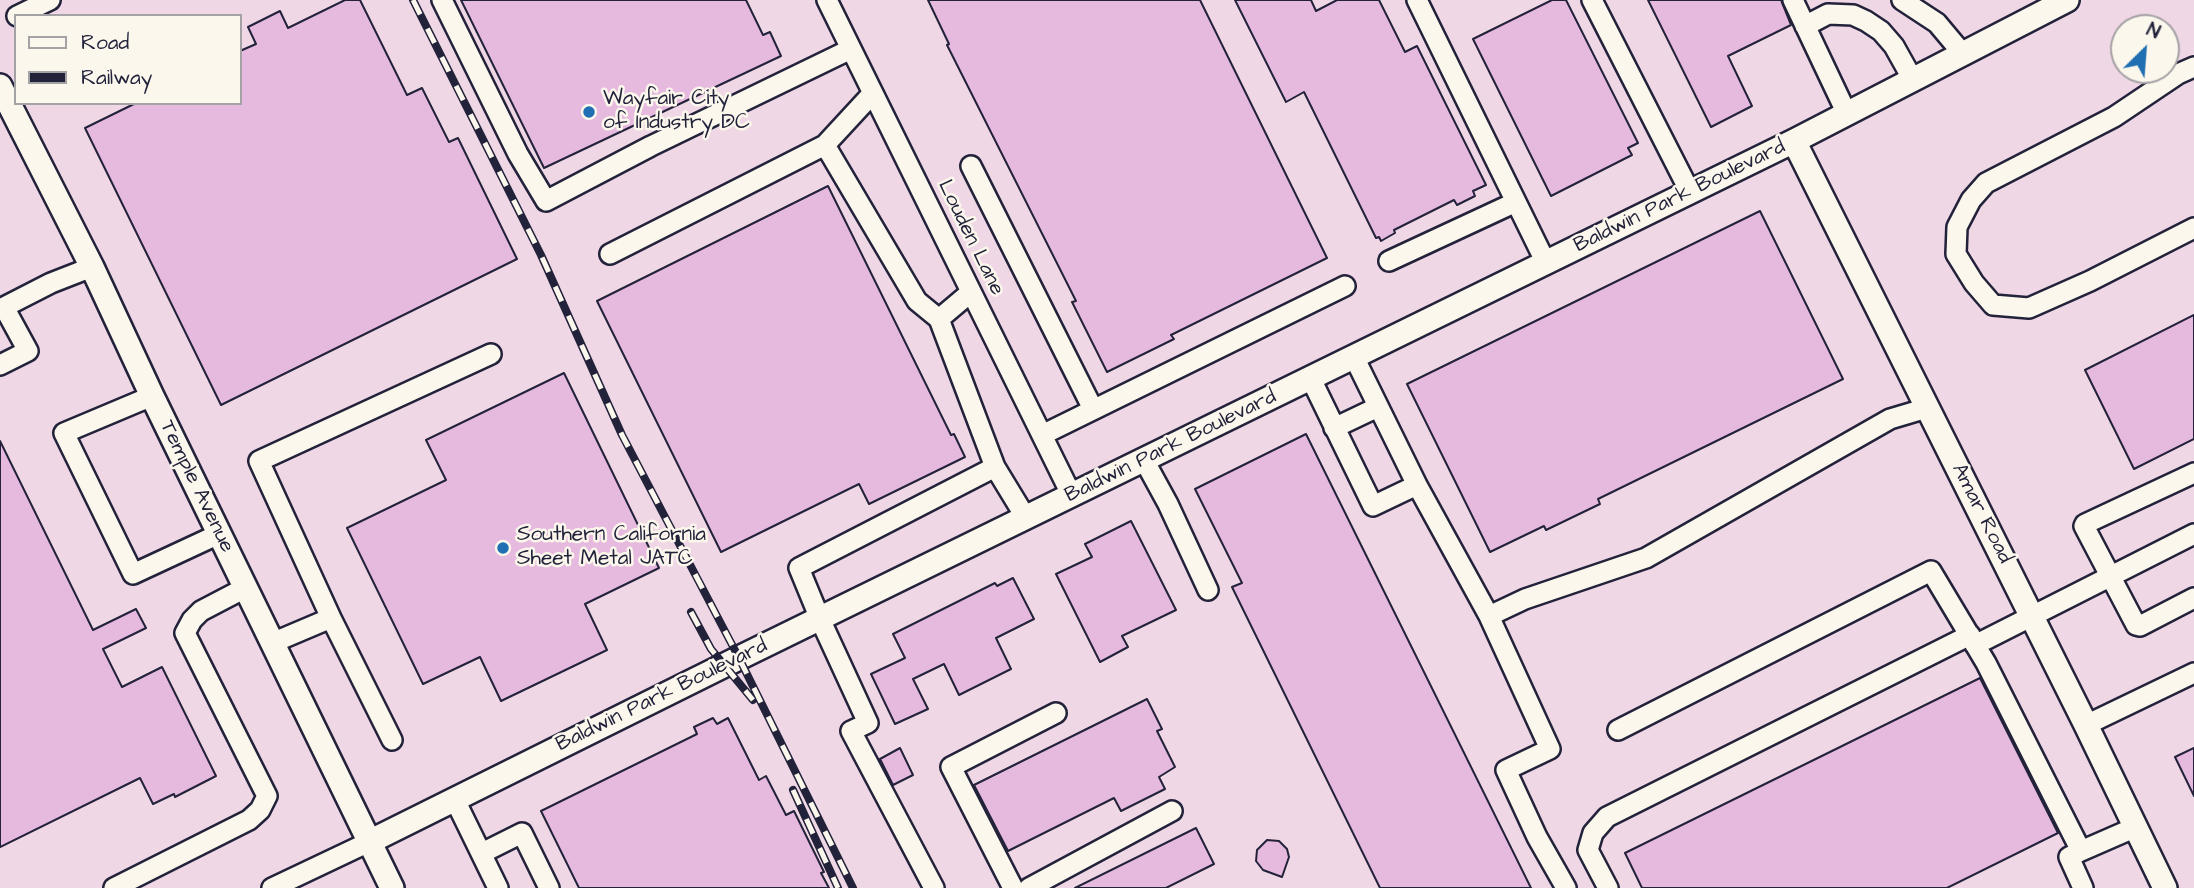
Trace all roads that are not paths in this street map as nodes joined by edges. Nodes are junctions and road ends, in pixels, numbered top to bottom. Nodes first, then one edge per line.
1 (50, 0) edge
2 (442, 0) edge
3 (827, 0) edge
4 (1417, 0) edge
5 (1592, 0) edge
6 (1793, 0) edge
7 (1902, 0) edge
8 (2067, 0) edge
9 (20, 14) edge
10 (1805, 26) junction
11 (851, 49) junction
12 (1963, 54) junction
13 (2194, 67) edge
14 (1913, 80) junction
15 (0, 86) edge
16 (873, 93) junction
17 (1847, 114) junction
18 (1794, 141) junction
19 (825, 145) junction
20 (971, 166) dead end
21 (1690, 192) junction
22 (1516, 202) junction
23 (2194, 228) edge
24 (610, 254) dead end
25 (1389, 261) dead end
26 (1546, 263) junction
27 (92, 267) junction
28 (1345, 286) dead end
29 (971, 292) junction
30 (2, 303) edge
31 (939, 319) junction
32 (491, 354) dead end
33 (1354, 357) junction
34 (0, 365) edge
35 (1311, 379) junction
36 (152, 396) junction
37 (1378, 407) junction
38 (1927, 408) junction
39 (1093, 410) junction
40 (1334, 428) junction
41 (1042, 435) junction
42 (1144, 460) junction
43 (995, 467) junction
44 (2194, 472) edge
45 (1417, 485) junction
46 (1072, 496) junction
47 (1026, 519) junction
48 (219, 534) junction
49 (2194, 534) edge
50 (2110, 577) junction
51 (245, 588) junction
52 (1208, 590) dead end
53 (2194, 598) edge
54 (1489, 616) junction
55 (331, 618) junction
56 (2033, 618) junction
57 (820, 619) junction
58 (1973, 640) junction
59 (272, 643) junction
60 (2194, 673) edge
61 (1056, 713) dead end
62 (2086, 725) junction
63 (1618, 730) dead end
64 (392, 740) dead end
65 (455, 800) junction
66 (1172, 811) dead end
67 (2136, 827) junction
68 (369, 842) junction
69 (2081, 851) junction
70 (482, 853) junction
71 (114, 888) edge
72 (272, 888) edge
73 (392, 888) edge
74 (498, 888) edge
75 (549, 888) edge
76 (934, 888) edge
77 (1013, 888) edge
78 (1029, 888) edge
79 (1566, 888) edge
80 (1608, 888) edge
81 (2083, 888) edge
82 (2165, 888) edge

1 - 9 street
2 - 11 street
3 - 11 street, Louden Lane
4 - 22 street
5 - 21 street
6 - 10 street
7 - 12 street
8 - 12 main road, Baldwin Park Boulevard
10 - 14 street
10 - 17 street
11 - 16 street, Louden Lane
12 - 14 main road, Baldwin Park Boulevard
13 - 23 street
14 - 17 main road, Baldwin Park Boulevard
15 - 27 main road, Temple Avenue
16 - 19 street
16 - 29 street, Louden Lane
17 - 18 main road, Baldwin Park Boulevard
18 - 21 main road, Baldwin Park Boulevard
18 - 38 main road, Amar Road
19 - 24 street
19 - 31 street
20 - 39 street
21 - 26 main road, Baldwin Park Boulevard
22 - 25 street
22 - 26 street
26 - 33 main road, Baldwin Park Boulevard
27 - 30 street
27 - 36 main road, Temple Avenue
28 - 39 street
29 - 31 street
29 - 41 street, Louden Lane
30 - 34 street
31 - 43 street
32 - 55 street
33 - 35 main road, Baldwin Park Boulevard
33 - 37 street
35 - 40 street
35 - 42 main road, Baldwin Park Boulevard
36 - 48 main road, Temple Avenue
36 - 48 street
37 - 40 street
37 - 45 street
38 - 54 street
38 - 56 main road, Amar Road
39 - 41 street
40 - 45 street
41 - 46 street, Louden Lane
42 - 46 main road, Baldwin Park Boulevard
42 - 52 street
43 - 47 street
43 - 57 street
44 - 50 street
45 - 54 street
46 - 47 main road, Baldwin Park Boulevard
47 - 57 main road, Baldwin Park Boulevard
48 - 51 main road, Temple Avenue
49 - 50 street
50 - 53 street
50 - 56 street
51 - 59 main road, Temple Avenue
51 - 71 street
54 - 79 street
55 - 59 street
55 - 64 street
56 - 58 street
56 - 62 main road, Amar Road
57 - 65 main road, Baldwin Park Boulevard
57 - 76 street
58 - 63 street
58 - 69 street
58 - 80 street
59 - 68 main road, Temple Avenue
60 - 62 street
61 - 77 street
62 - 67 main road, Amar Road
65 - 68 main road, Baldwin Park Boulevard
65 - 70 street
66 - 78 street
67 - 69 street
67 - 82 main road, Amar Road
68 - 72 street, Baldwin Park Boulevard
68 - 73 main road, Temple Avenue
69 - 81 street
70 - 74 street
70 - 75 street

